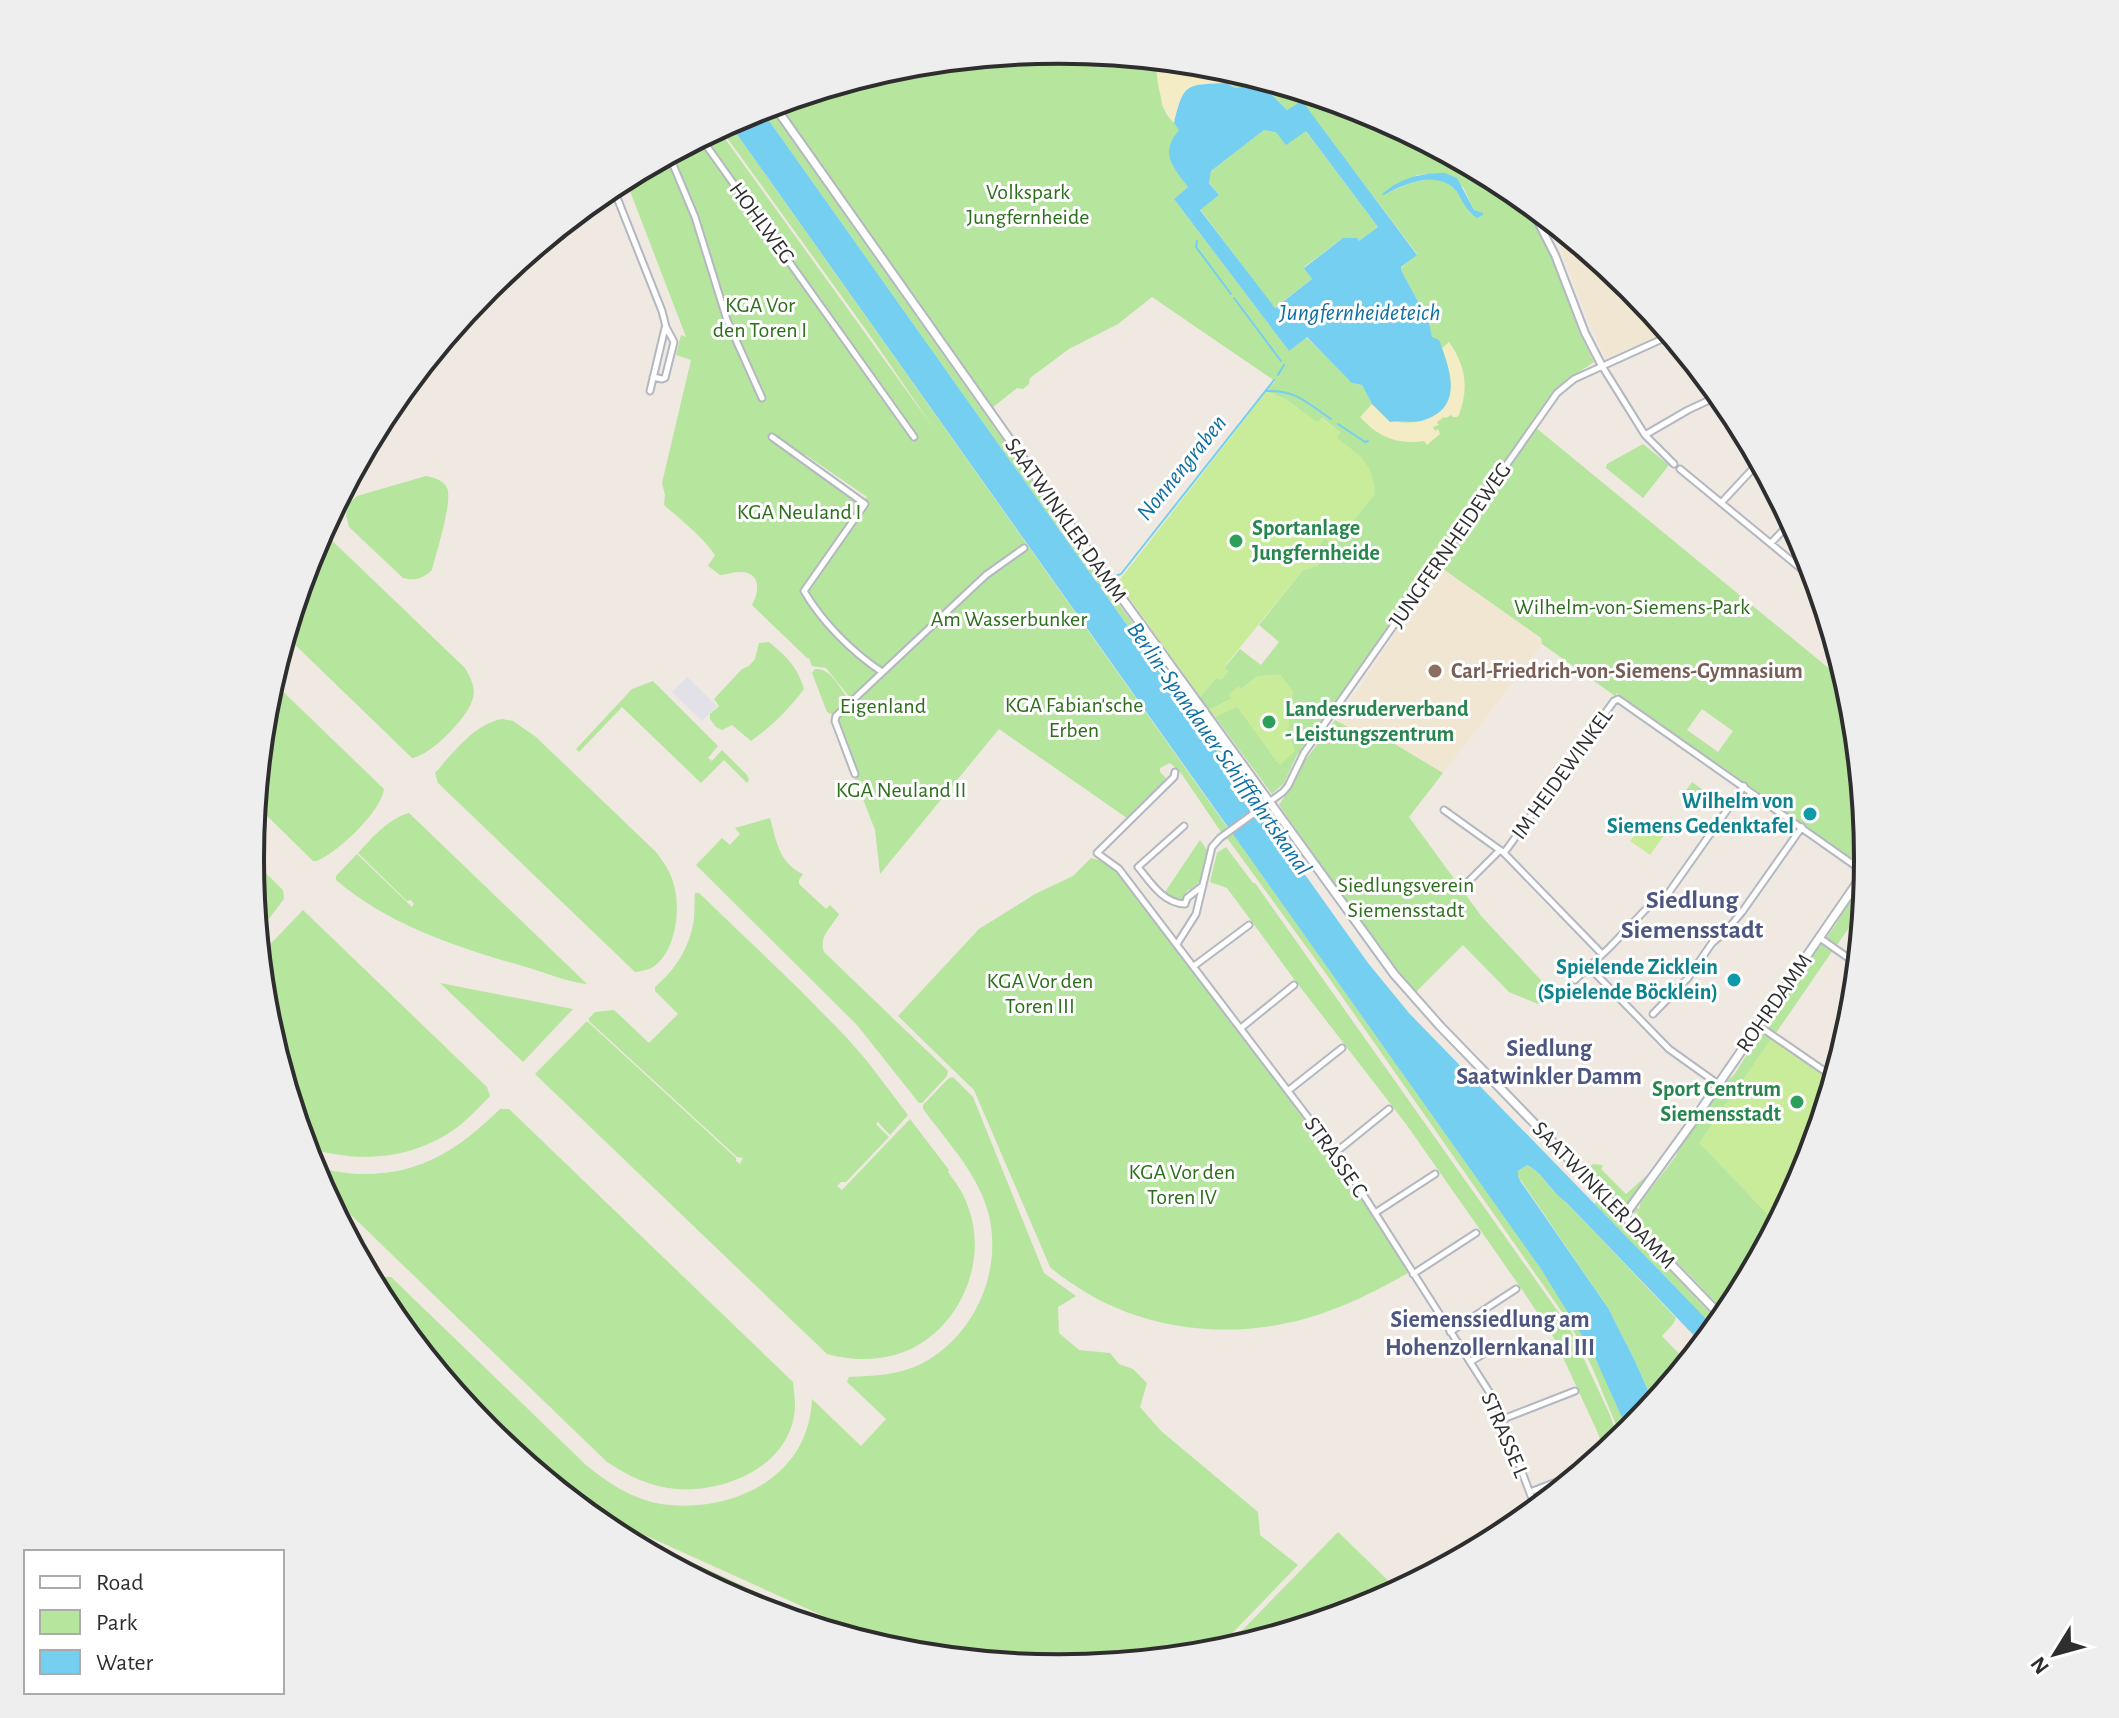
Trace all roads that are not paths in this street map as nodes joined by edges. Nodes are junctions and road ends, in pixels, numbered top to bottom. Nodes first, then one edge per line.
1 (781, 115) edge
2 (707, 147) edge
3 (673, 165) edge
4 (617, 198) edge
5 (1540, 226) edge
6 (666, 327) junction
7 (1661, 340) edge
8 (1602, 366) junction
9 (653, 377) junction
10 (650, 391) dead end
11 (762, 398) dead end
12 (1709, 400) edge
13 (1645, 435) junction
14 (772, 437) dead end
15 (914, 437) dead end
16 (1674, 464) dead end
17 (1680, 469) dead end
18 (1752, 469) edge
19 (1721, 503) junction
20 (1783, 530) edge
21 (1771, 543) junction
22 (1024, 548) dead end
23 (1798, 566) edge
24 (882, 672) junction
25 (1175, 772) dead end
26 (855, 774) dead end
27 (1744, 786) junction
28 (1268, 803) junction
29 (1444, 810) dead end
30 (1184, 826) dead end
31 (1802, 827) junction
32 (1502, 852) junction
33 (1854, 861) edge
34 (1202, 887) junction
35 (1853, 888) edge
36 (1461, 889) dead end
37 (1185, 904) junction
38 (1196, 914) junction
39 (1249, 925) dead end
40 (1820, 938) junction
41 (1177, 944) junction
42 (1602, 954) junction
43 (1848, 958) edge
44 (1194, 966) junction
45 (1589, 967) junction
46 (1575, 980) dead end
47 (1294, 985) dead end
48 (1653, 1014) dead end
49 (1759, 1026) junction
50 (1241, 1028) junction
51 (1342, 1048) dead end
52 (1825, 1071) edge
53 (1718, 1084) junction
54 (1289, 1090) junction
55 (1389, 1109) dead end
56 (1336, 1152) junction
57 (1435, 1174) dead end
58 (1375, 1213) junction
59 (1624, 1216) junction
60 (1476, 1233) dead end
61 (1413, 1274) junction
62 (1516, 1289) dead end
63 (1715, 1309) edge
64 (1450, 1332) junction
65 (1488, 1351) dead end
66 (1470, 1362) junction
67 (1575, 1391) dead end
68 (1503, 1419) junction
69 (1550, 1484) edge
70 (1530, 1492) junction
71 (1532, 1498) edge

1 - 28 main road, SAATWINKLER DAMM
2 - 15 street, HOHLWEG
3 - 11 street
4 - 6 street
5 - 8 street
6 - 9 street
6 - 9 street
7 - 8 street, JUNGFERNHEIDEWEG
8 - 13 street
8 - 28 street, JUNGFERNHEIDEWEG
9 - 10 street
12 - 13 street
13 - 16 street
14 - 24 street
17 - 19 street
18 - 19 street
19 - 21 street
20 - 21 street
21 - 23 street
22 - 24 street
24 - 26 street
25 - 41 street, STRASSE C
27 - 31 street
27 - 32 street, IM HEIDEWINKEL
27 - 42 street
28 - 34 street, JUNGFERNHEIDEWEG
28 - 59 main road, SAATWINKLER DAMM
29 - 32 street
30 - 37 street
31 - 33 street
31 - 48 street
32 - 36 street, IM HEIDEWINKEL
32 - 42 street, IM HEIDEWINKEL
34 - 37 street
34 - 38 street
35 - 40 main road, ROHRDAMM
37 - 38 street
38 - 41 street
39 - 44 street
40 - 43 street
40 - 49 main road, ROHRDAMM
41 - 44 street, STRASSE C
42 - 45 street
44 - 50 street, STRASSE C
45 - 46 street
45 - 53 street
47 - 50 street
49 - 52 street
49 - 53 main road, ROHRDAMM
50 - 54 street, STRASSE C
51 - 54 street
53 - 59 main road, ROHRDAMM
54 - 56 street, STRASSE C
55 - 56 street
56 - 58 street, STRASSE C
57 - 58 street
58 - 61 street, STRASSE C
59 - 63 main road, SAATWINKLER DAMM
60 - 61 street
61 - 64 street, STRASSE C
62 - 64 street
64 - 66 street, STRASSE C
65 - 66 street
66 - 68 street, STRASSE L
67 - 68 street
68 - 70 street, STRASSE L
69 - 70 street
70 - 71 street, STRASSE L

